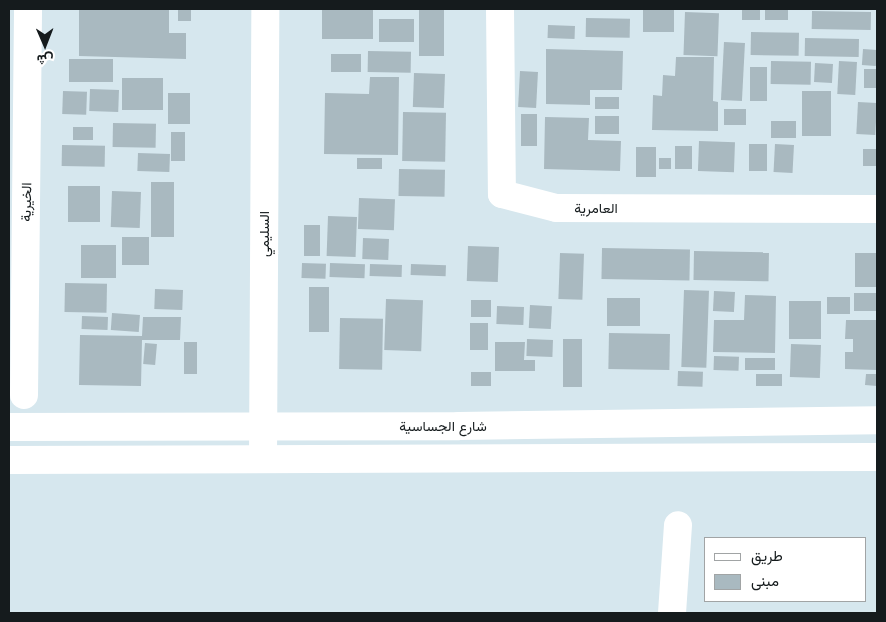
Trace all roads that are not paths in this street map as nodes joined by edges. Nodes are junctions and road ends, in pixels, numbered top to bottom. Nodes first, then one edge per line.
1 (28, 9) edge
2 (265, 9) edge
3 (500, 9) edge
4 (877, 209) edge
5 (24, 395) dead end
6 (877, 420) edge
7 (9, 427) edge
8 (262, 427) junction
9 (877, 457) edge
10 (263, 459) junction
11 (9, 460) edge
12 (678, 525) dead end
13 (672, 613) edge

1 - 5 street, الخيرية
2 - 8 street, السليمي
3 - 4 street, العامرية
6 - 8 street, شارع الجساسية
7 - 8 street, شارع الجساسية
8 - 10 street, السليمي
9 - 10 street
10 - 11 street
12 - 13 street

